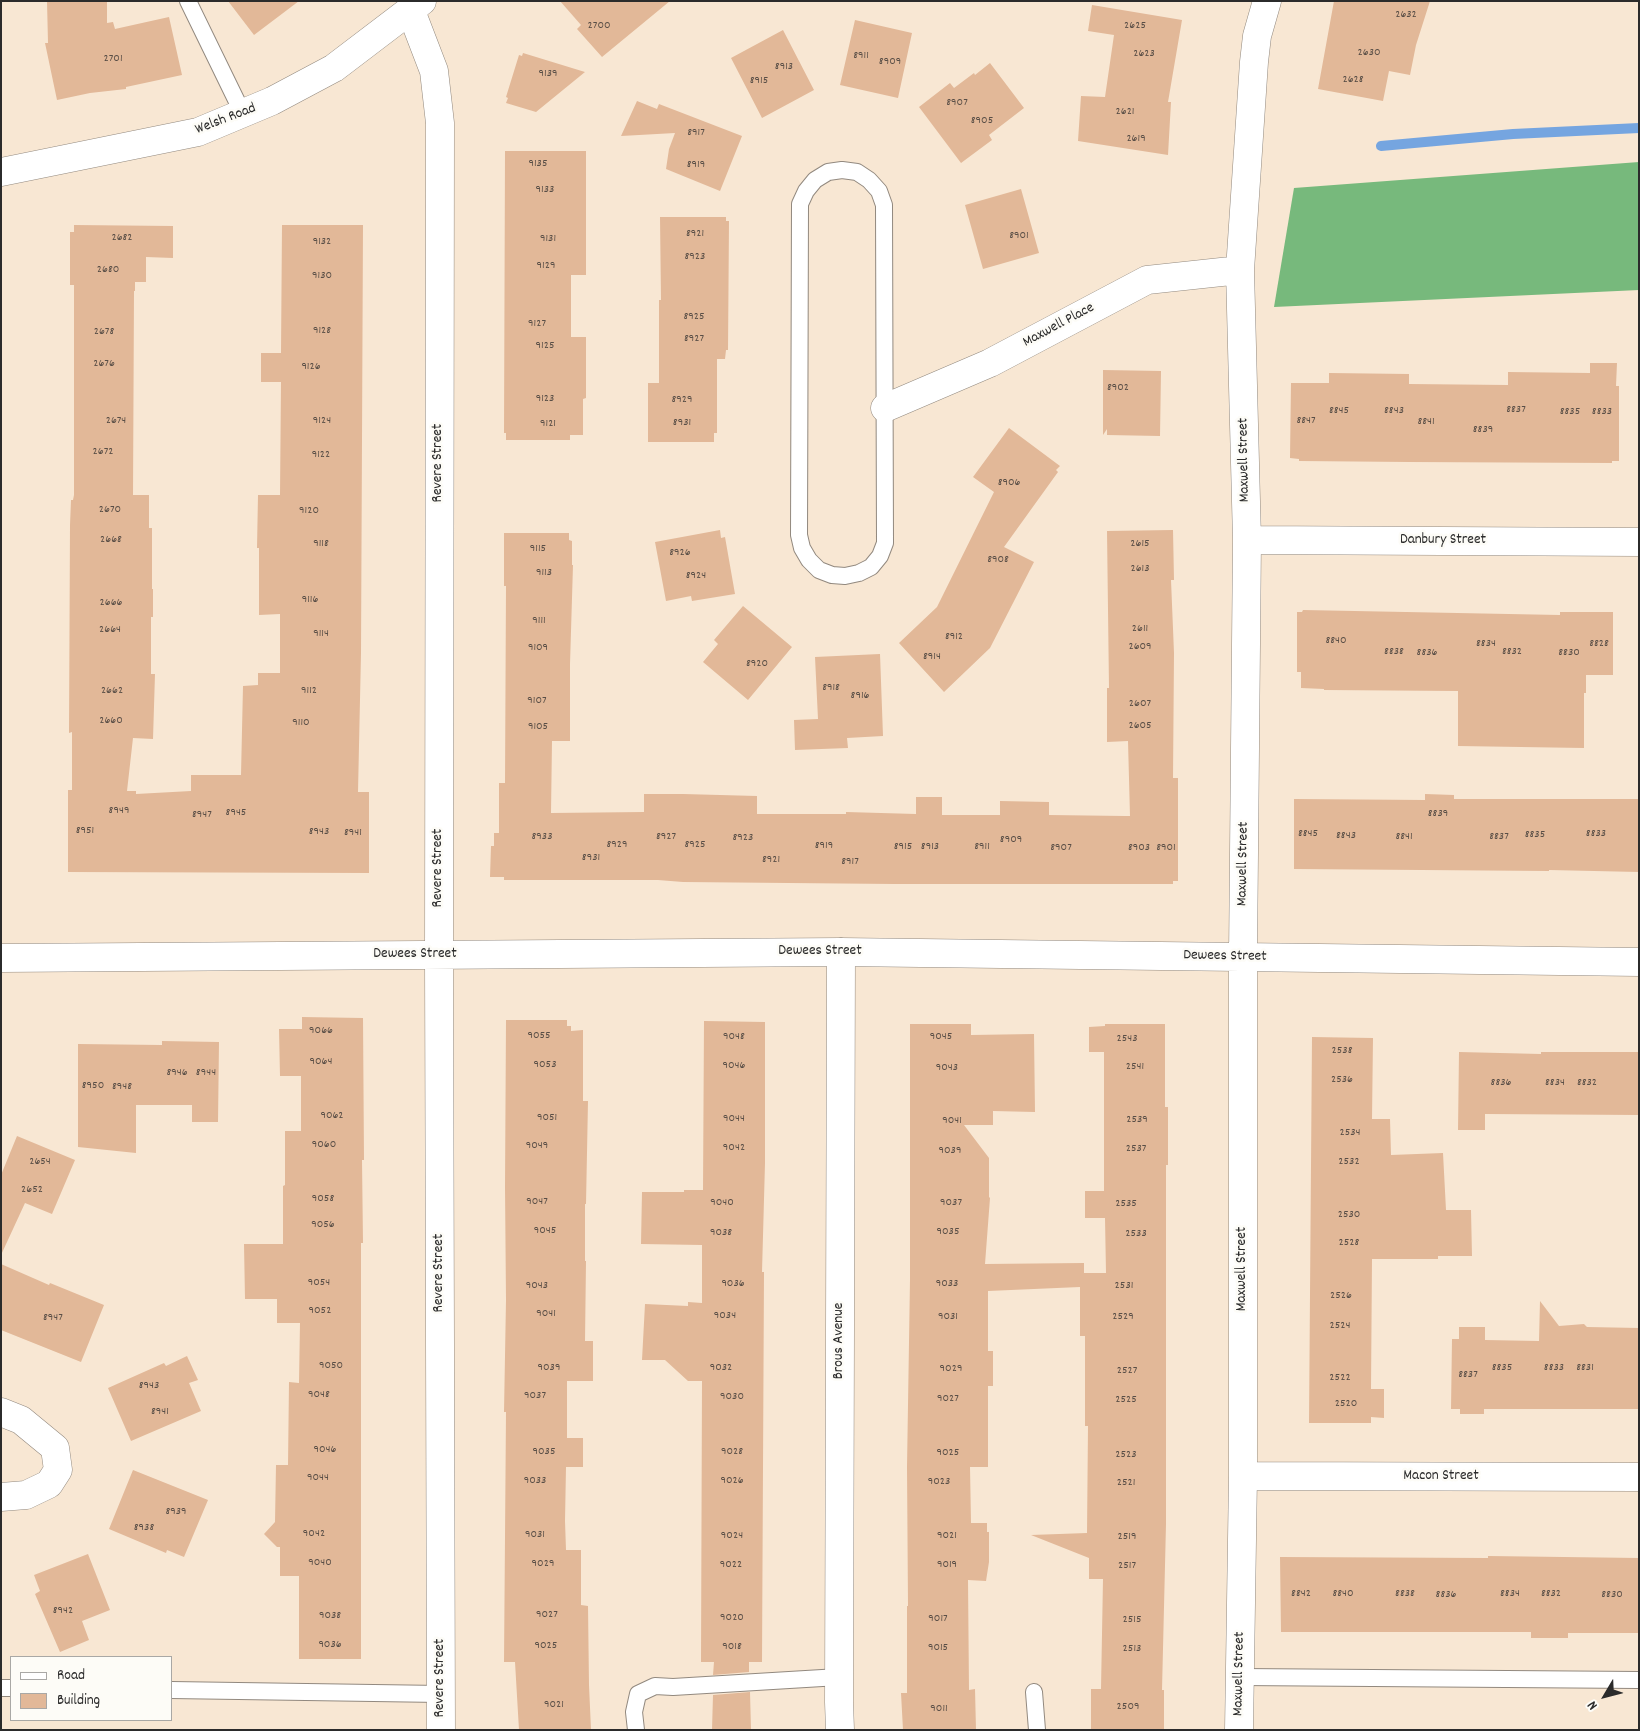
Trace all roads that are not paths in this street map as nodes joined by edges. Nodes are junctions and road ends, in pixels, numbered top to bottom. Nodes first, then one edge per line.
1 (188, 1) edge
2 (1267, 1) edge
3 (417, 6) edge
4 (243, 114) junction
5 (1, 172) edge
6 (1240, 270) junction
7 (885, 408) junction
8 (1247, 540) junction
9 (1639, 542) edge
10 (841, 952) junction
11 (439, 955) junction
12 (1243, 957) junction
13 (1, 958) edge
14 (1639, 962) edge
15 (1, 1412) edge
16 (1242, 1476) junction
17 (1639, 1477) edge
18 (1, 1497) edge
19 (839, 1677) junction
20 (1240, 1677) junction
21 (1639, 1680) edge
22 (172, 1690) edge
23 (1034, 1692) dead end
24 (441, 1694) junction
25 (441, 1730) edge
26 (636, 1730) edge
27 (840, 1730) edge
28 (1036, 1730) edge
29 (1239, 1730) edge

1 - 4 lane
2 - 6 street, Maxwell Street
3 - 4 street, Welsh Road
3 - 11 street, Revere Street
4 - 5 street, Welsh Road
6 - 7 street, Maxwell Place
6 - 8 street, Maxwell Street
7 - 7 lane
8 - 9 street, Danbury Street
8 - 12 street, Maxwell Street
10 - 11 street, Dewees Street
10 - 12 street, Dewees Street
10 - 19 street, Brous Avenue
11 - 13 street, Dewees Street
11 - 24 street, Revere Street
12 - 14 street, Dewees Street
12 - 16 street, Maxwell Street
15 - 18 street
16 - 17 street, Macon Street
16 - 20 street, Maxwell Street
19 - 26 lane
19 - 27 street, Brous Avenue
20 - 21 lane
20 - 29 street, Maxwell Street
22 - 24 lane
23 - 28 lane
24 - 25 street, Revere Street

